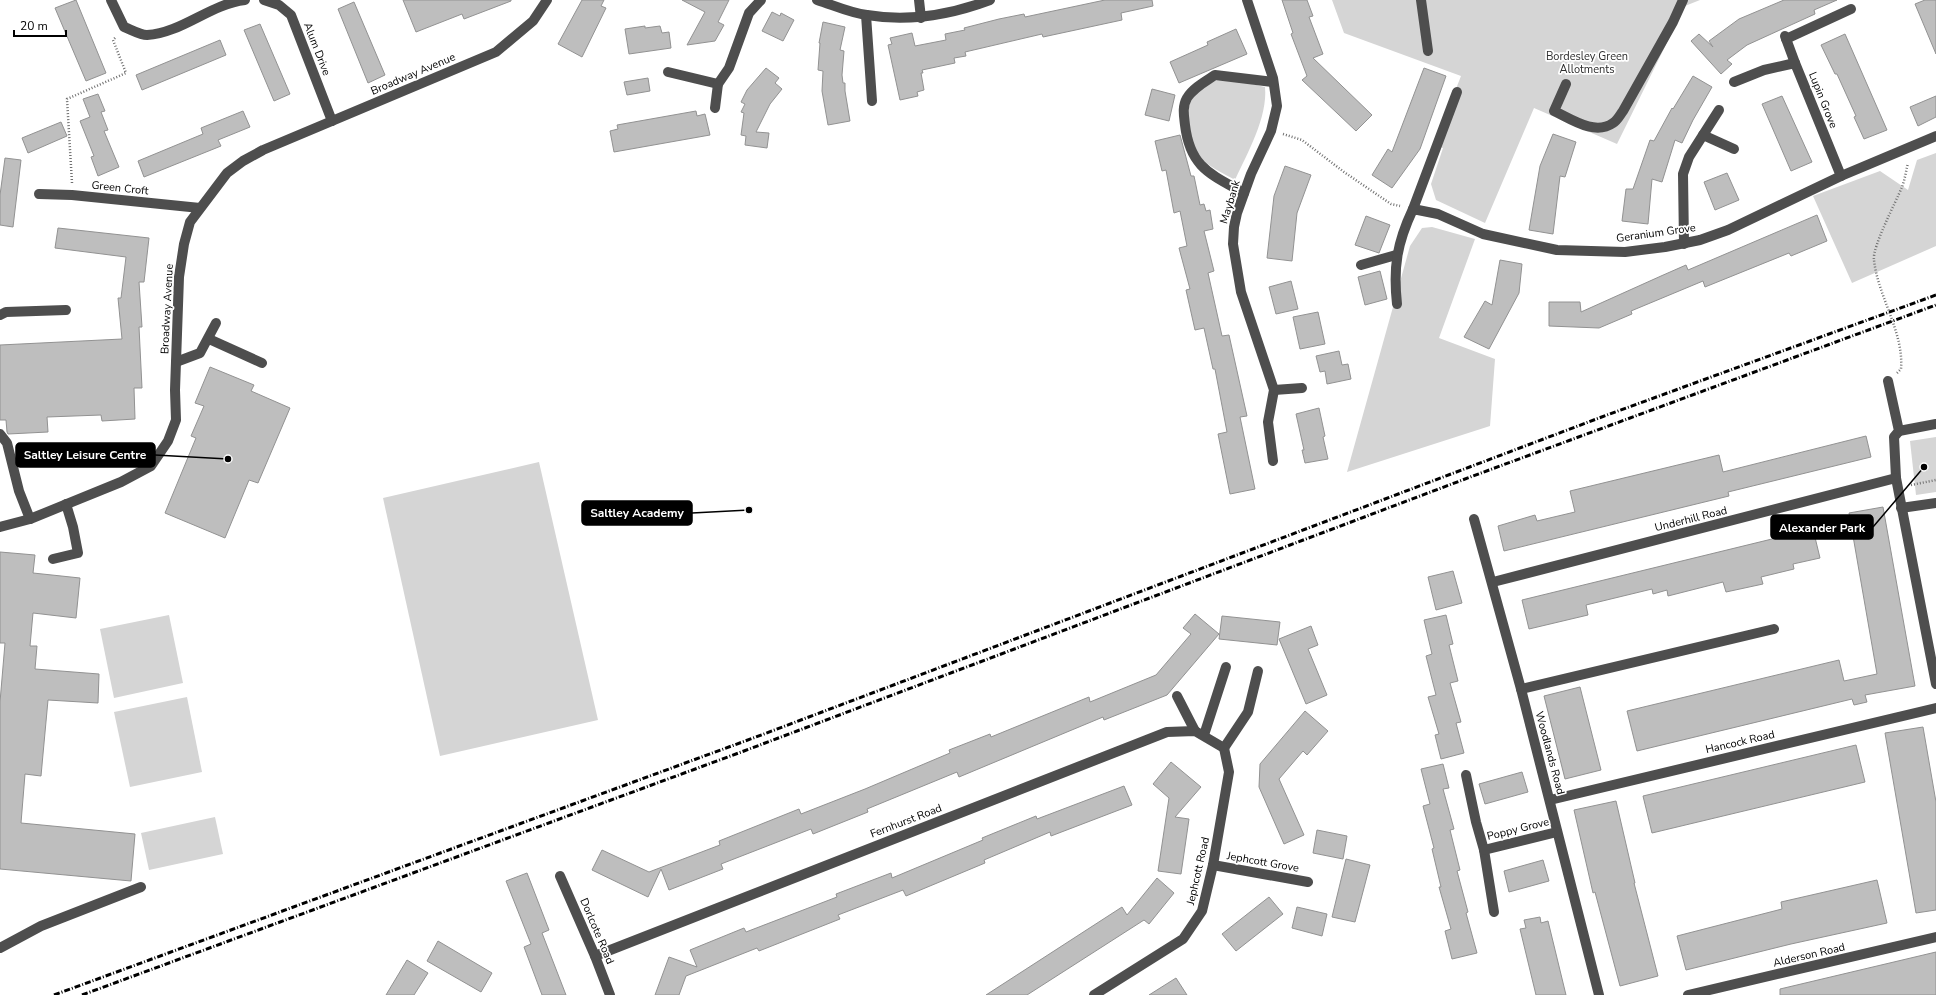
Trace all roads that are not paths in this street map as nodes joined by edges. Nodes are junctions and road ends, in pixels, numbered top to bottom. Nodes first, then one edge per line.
1 (111, 0) edge
2 (245, 0) edge
3 (264, 0) edge
4 (548, 0) edge
5 (761, 0) edge
6 (817, 0) edge
7 (919, 0) edge
8 (990, 0) edge
9 (1246, 0) edge
10 (1421, 0) edge
11 (1683, 0) edge
12 (1851, 10) dead end
13 (866, 15) junction
14 (921, 18) junction
15 (1428, 51) dead end
16 (1795, 63) junction
17 (668, 72) dead end
18 (1273, 82) junction
19 (1734, 82) dead end
20 (718, 84) junction
21 (1566, 84) dead end
22 (1456, 92) dead end
23 (872, 101) dead end
24 (715, 108) dead end
25 (1719, 110) dead end
26 (332, 121) junction
27 (1703, 135) junction
28 (1936, 136) edge
29 (1734, 149) dead end
30 (1841, 176) junction
31 (1244, 192) junction
32 (38, 194) dead end
33 (200, 208) junction
34 (1413, 209) junction
35 (1684, 244) junction
36 (1396, 255) junction
37 (1361, 265) dead end
38 (1396, 304) dead end
39 (66, 310) dead end
40 (0, 315) edge
41 (216, 323) dead end
42 (209, 339) junction
43 (176, 362) junction
44 (262, 363) dead end
45 (1888, 381) road end
46 (1302, 388) dead end
47 (1274, 390) junction
48 (1936, 424) edge
49 (1899, 431) junction
50 (0, 434) edge
51 (1273, 462) dead end
52 (1896, 483) junction
53 (1936, 503) edge
54 (66, 504) junction
55 (1901, 508) junction
56 (30, 519) junction
57 (1474, 519) dead end
58 (0, 526) edge
59 (53, 558) dead end
60 (1493, 582) junction
61 (1774, 629) dead end
62 (1226, 667) dead end
63 (1258, 671) dead end
64 (1936, 684) edge
65 (1521, 689) junction
66 (1177, 696) dead end
67 (1936, 708) edge
68 (1199, 733) junction
69 (1224, 748) junction
70 (1466, 775) dead end
71 (1550, 800) junction
72 (1557, 832) junction
73 (1484, 850) junction
74 (1213, 865) junction
75 (560, 876) dead end
76 (1308, 882) dead end
77 (141, 887) dead end
78 (1494, 912) dead end
79 (1936, 938) edge
80 (0, 948) edge
81 (595, 956) junction
82 (610, 995) edge
83 (1094, 995) edge
84 (1599, 995) edge
85 (1688, 995) edge

1 - 2 street
3 - 26 street, Alum Drive
4 - 26 street, Broadway Avenue
5 - 20 street
6 - 13 street
7 - 14 street
8 - 14 street
9 - 18 street, Maybank
10 - 15 street
11 - 21 street
12 - 16 street
13 - 14 street
13 - 23 street
16 - 19 street, Lupin Grove
16 - 30 street, Lupin Grove
17 - 20 street
18 - 31 street, Maybank
18 - 31 street
20 - 24 street
22 - 34 street
25 - 27 street
26 - 33 street, Broadway Avenue
27 - 29 street
27 - 35 street
28 - 30 street, Geranium Grove
30 - 35 street, Geranium Grove
31 - 47 street, Maybank
32 - 33 street, Green Croft
33 - 43 street, Broadway Avenue
34 - 35 street, Geranium Grove
34 - 36 street
36 - 37 street
36 - 38 street
39 - 40 street
41 - 42 street
42 - 43 street
42 - 44 street
43 - 54 street, Broadway Avenue
45 - 49 street
46 - 47 street
47 - 51 street, Maybank
48 - 49 street
49 - 52 street
50 - 56 street
52 - 55 street
52 - 60 street, Underhill Road
53 - 55 street
54 - 56 street, Broadway Avenue
54 - 59 street
55 - 64 street
56 - 58 street, Broadway Avenue
57 - 60 street, Woodlands Road
60 - 65 street, Woodlands Road
61 - 65 street
62 - 68 street
63 - 69 street
65 - 71 street, Woodlands Road
66 - 68 street
67 - 71 street, Hancock Road
68 - 69 street
68 - 81 street, Fernhurst Road
69 - 74 street, Jephcott Road
70 - 73 street
71 - 72 street, Woodlands Road
72 - 73 street, Poppy Grove
72 - 84 street, Woodlands Road
73 - 78 street
74 - 76 street, Jephcott Grove
74 - 83 street, Jephcott Road
75 - 81 street, Dorlcote Road
77 - 80 street
79 - 85 street, Alderson Road
81 - 82 street, Dorlcote Road

